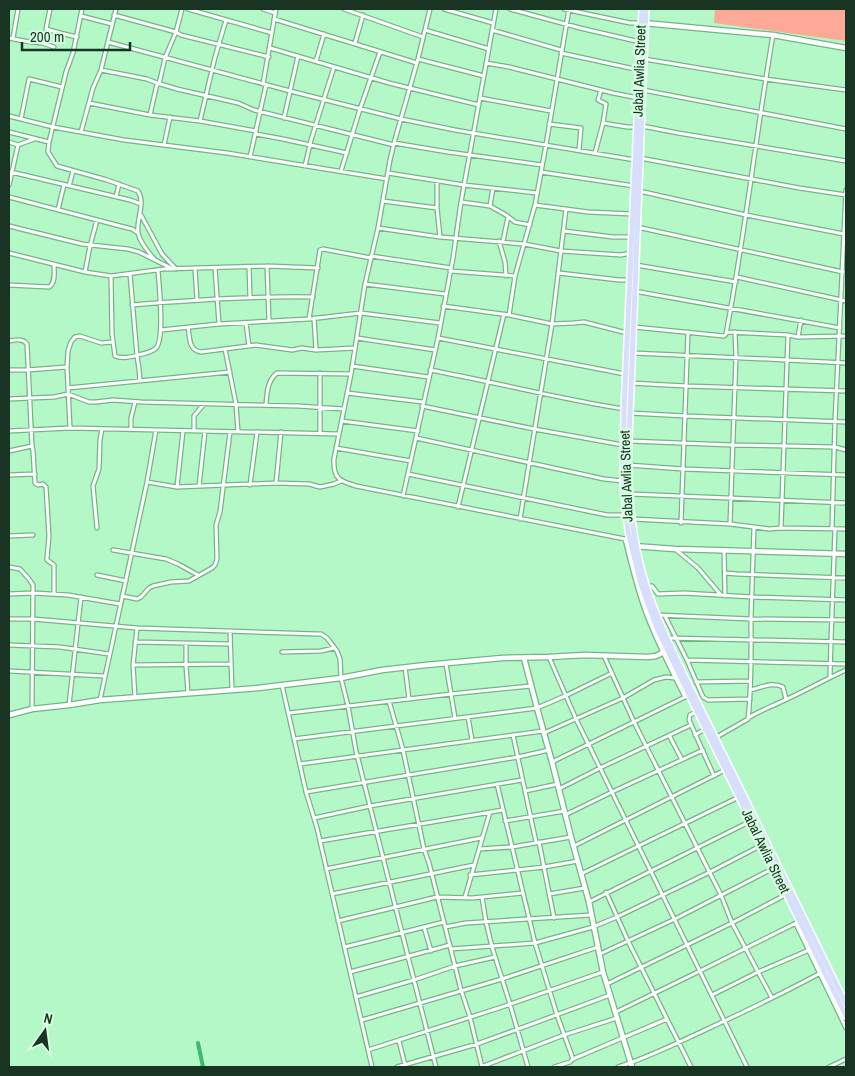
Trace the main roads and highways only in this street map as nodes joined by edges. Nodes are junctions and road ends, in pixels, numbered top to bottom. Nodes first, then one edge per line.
1 (642, 9) edge
2 (646, 9) edge
3 (643, 23) junction
4 (639, 126) junction
5 (638, 159) junction
6 (636, 204) junction
7 (628, 383) junction
8 (631, 543) junction
9 (846, 1004) edge
10 (846, 1016) edge

1 - 3 main road, Jabal Awlia Street
2 - 3 main road, Jabal Awlia Street
3 - 4 main road, Jabal Awlia Street
3 - 4 main road, Jabal Awlia Street
4 - 5 main road, Jabal Awlia Street
5 - 6 main road, Jabal Awlia Street
5 - 6 main road, Jabal Awlia Street
6 - 7 main road, Jabal Awlia Street
6 - 7 main road, Jabal Awlia Street
7 - 8 main road, Jabal Awlia Street
7 - 8 main road, Jabal Awlia Street
8 - 9 main road, Jabal Awlia Street
8 - 10 main road, Jabal Awlia Street

